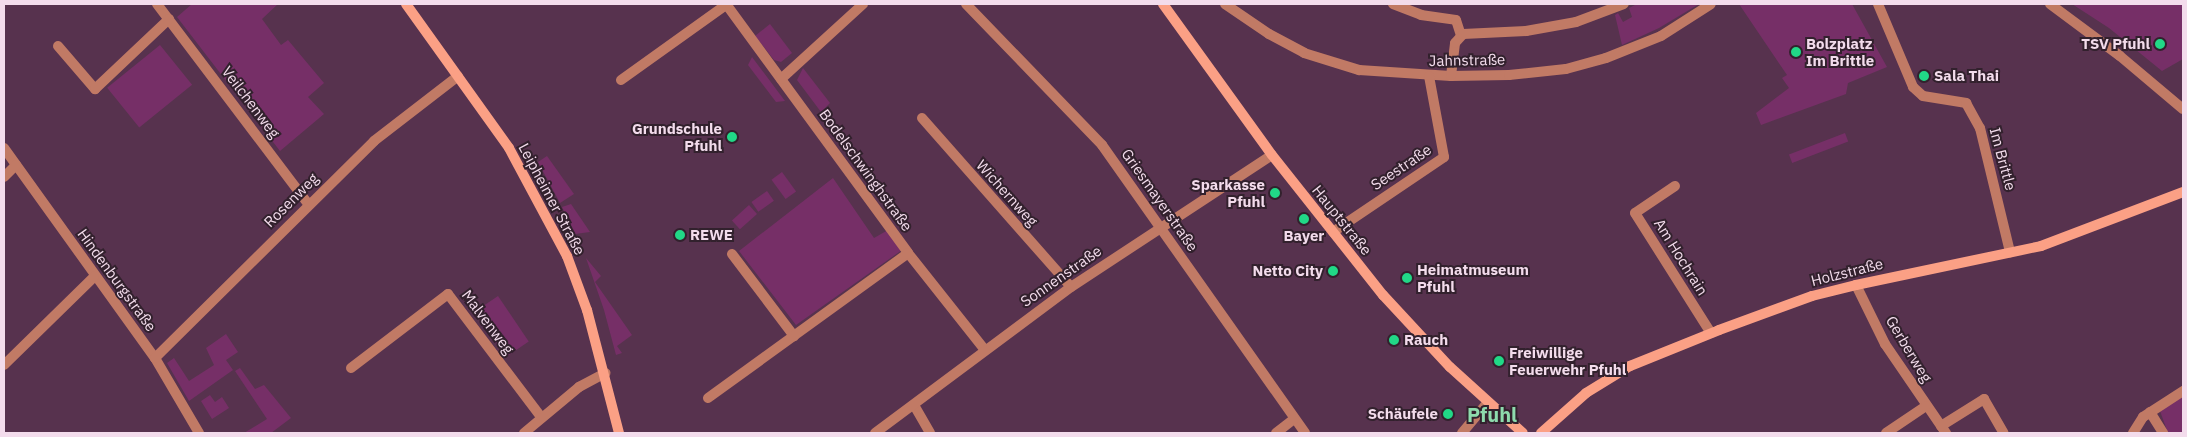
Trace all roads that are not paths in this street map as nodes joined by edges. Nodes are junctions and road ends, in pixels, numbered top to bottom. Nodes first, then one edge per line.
1 (157, 4) edge
2 (406, 4) edge
3 (726, 4) edge
4 (863, 4) edge
5 (966, 4) edge
6 (1163, 4) edge
7 (1225, 4) edge
8 (1393, 4) edge
9 (1624, 4) edge
10 (1711, 4) edge
11 (1878, 4) edge
12 (2050, 4) edge
13 (169, 19) junction
14 (1461, 34) junction
15 (58, 46) dead end
16 (458, 76) junction
17 (1429, 76) junction
18 (1452, 76) junction
19 (781, 79) junction
20 (621, 80) dead end
21 (2183, 109) edge
22 (922, 118) dead end
23 (4, 148) edge
24 (1272, 155) junction
25 (16, 165) junction
26 (4, 177) edge
27 (1675, 186) dead end
28 (2183, 192) edge
29 (308, 204) junction
30 (1160, 226) junction
31 (1333, 232) junction
32 (2010, 252) junction
33 (908, 253) junction
34 (732, 254) dead end
35 (94, 277) junction
36 (1856, 285) junction
37 (1071, 287) junction
38 (1711, 333) junction
39 (794, 336) junction
40 (986, 350) junction
41 (155, 358) junction
42 (4, 365) edge
43 (351, 368) dead end
44 (605, 373) junction
45 (2183, 392) edge
46 (708, 398) dead end
47 (1488, 402) junction
48 (914, 405) junction
49 (1926, 406) junction
50 (2150, 412) junction
51 (542, 417) junction
52 (1294, 419) junction
53 (1944, 430) edge
54 (199, 433) edge
55 (524, 433) edge
56 (619, 433) edge
57 (876, 433) edge
58 (930, 433) edge
59 (1276, 433) edge
60 (1305, 433) edge
61 (1462, 433) edge
62 (1523, 433) edge
63 (1541, 433) edge
64 (1886, 433) edge
65 (2004, 433) edge
66 (2133, 433) edge
67 (2163, 433) edge

1 - 13 street, Veilchenweg
2 - 16 street, Leipheimer Straße
3 - 19 street, Bodelschwinghstraße
3 - 20 street
4 - 19 street
5 - 30 street, Griesmayerstraße
6 - 24 street, Hauptstraße
7 - 17 street, Jahnstraße
8 - 14 street
9 - 14 street
10 - 18 street, Jahnstraße
11 - 32 street, Im Brittle
12 - 21 street
13 - 15 street
13 - 29 street, Veilchenweg
14 - 18 street
16 - 29 street, Rosenweg
16 - 44 street, Leipheimer Straße
17 - 18 street, Jahnstraße
17 - 31 street, Seestraße
19 - 33 street, Bodelschwinghstraße
22 - 37 street, Wichernweg
23 - 25 street, Hindenburgstraße
24 - 30 street, Sonnenstraße
24 - 31 street, Hauptstraße
25 - 26 street
25 - 35 street, Hindenburgstraße
27 - 38 street, Am Hochrain
28 - 32 street, Holzstraße
29 - 41 street, Rosenweg
30 - 37 street, Sonnenstraße
30 - 52 street, Griesmayerstraße
31 - 47 street, Hauptstraße
32 - 36 street, Holzstraße
33 - 39 street
33 - 40 street, Bodelschwinghstraße
34 - 39 street
35 - 41 street, Hindenburgstraße
35 - 42 street
36 - 38 street, Holzstraße
36 - 49 street, Gerberweg
37 - 40 street, Sonnenstraße
38 - 63 street, Holzstraße
39 - 46 street
40 - 48 street, Sonnenstraße
41 - 54 street, Hindenburgstraße
43 - 51 street, Malvenweg
44 - 51 street
44 - 56 street, Leipheimer Straße
45 - 50 street
47 - 61 street
47 - 62 street, Hauptstraße
48 - 57 street, Sonnenstraße
48 - 58 street
49 - 53 street, Gerberweg
49 - 64 street
50 - 66 street
50 - 67 street
51 - 55 street
52 - 59 street
52 - 60 street, Griesmayerstraße
53 - 65 street, Gerberweg

